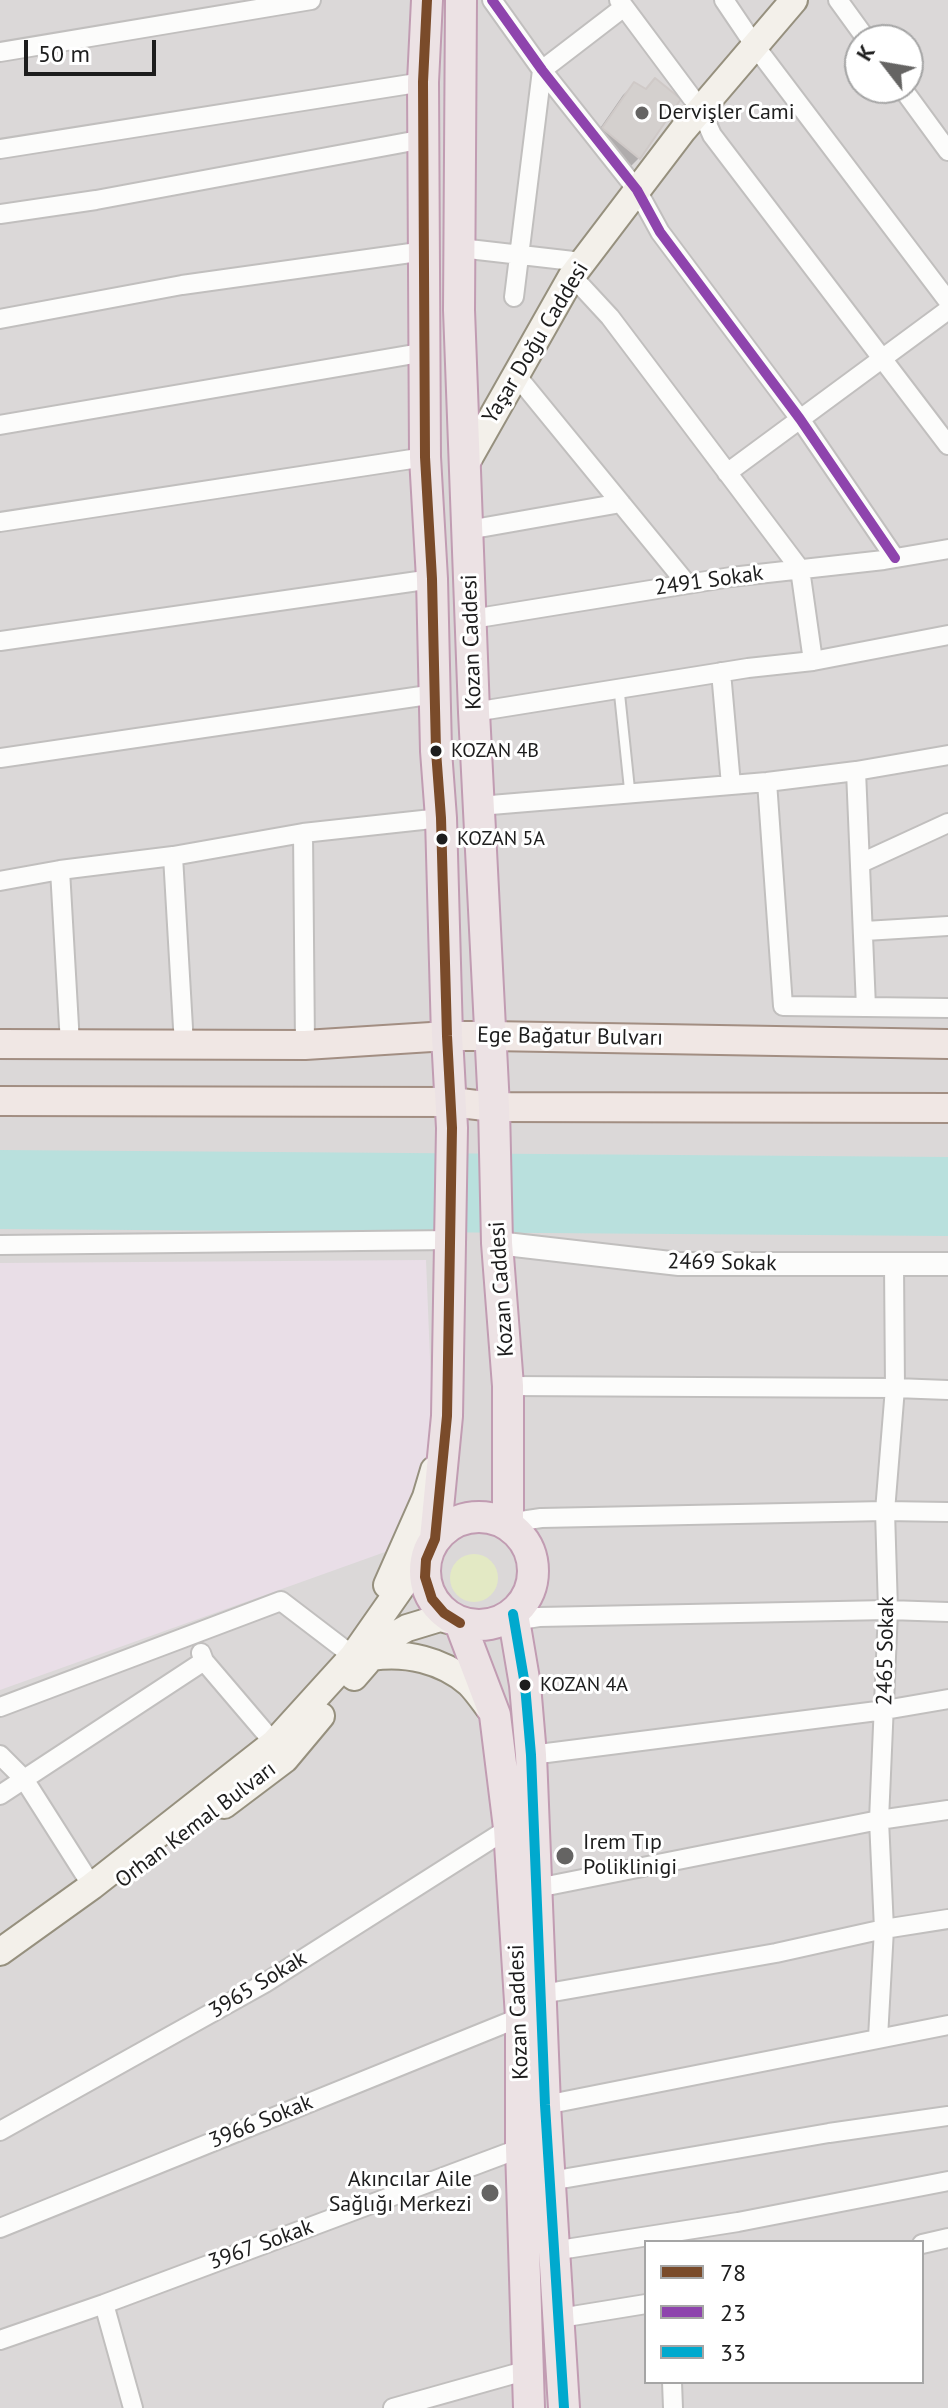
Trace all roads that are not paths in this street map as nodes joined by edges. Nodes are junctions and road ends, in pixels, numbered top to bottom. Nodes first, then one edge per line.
1 (311, 0) edge
2 (427, 0) edge
3 (461, 0) edge
4 (492, 0) edge
5 (724, 0) edge
6 (794, 0) edge
7 (838, 0) edge
8 (621, 4) edge
9 (855, 24) edge
10 (755, 46) junction
11 (0, 52) edge
12 (542, 70) junction
13 (423, 82) junction
14 (914, 104) edge
15 (701, 110) junction
16 (424, 139) junction
17 (0, 149) edge
18 (948, 151) edge
19 (637, 190) junction
20 (0, 214) edge
21 (460, 248) junction
22 (425, 251) junction
23 (519, 255) junction
24 (577, 269) junction
25 (514, 297) dead end
26 (948, 301) edge
27 (948, 310) edge
28 (0, 319) edge
29 (426, 352) junction
30 (882, 358) junction
31 (516, 375) junction
32 (800, 419) junction
33 (0, 425) edge
34 (948, 445) edge
35 (465, 453) junction
36 (426, 455) junction
37 (727, 473) junction
38 (621, 503) junction
39 (0, 522) edge
40 (468, 530) junction
41 (948, 549) edge
42 (895, 558) junction
43 (800, 569) junction
44 (432, 579) junction
45 (687, 584) junction
46 (472, 619) junction
47 (948, 635) edge
48 (0, 641) edge
49 (813, 661) junction
50 (721, 672) junction
51 (619, 689) junction
52 (435, 694) junction
53 (474, 712) junction
54 (948, 755) edge
55 (0, 758) edge
56 (856, 771) junction
57 (767, 782) junction
58 (731, 785) junction
59 (630, 794) junction
60 (479, 806) junction
61 (441, 818) junction
62 (948, 823) edge
63 (303, 833) junction
64 (173, 856) junction
65 (861, 863) junction
66 (60, 870) junction
67 (0, 881) edge
68 (948, 926) edge
69 (865, 931) junction
70 (866, 1007) junction
71 (948, 1008) edge
72 (447, 1036) junction
73 (490, 1036) junction
74 (0, 1044) edge
75 (70, 1044) junction
76 (948, 1044) edge
77 (184, 1045) junction
78 (305, 1045) junction
79 (0, 1101) edge
80 (948, 1108) edge
81 (452, 1115) junction
82 (494, 1120) junction
83 (452, 1240) junction
84 (497, 1243) junction
85 (0, 1245) edge
86 (894, 1264) junction
87 (948, 1264) edge
88 (508, 1386) junction
89 (895, 1388) junction
90 (948, 1390) edge
91 (447, 1416) junction
92 (885, 1511) junction
93 (948, 1512) edge
94 (508, 1523) junction
95 (435, 1539) junction
96 (888, 1610) junction
97 (948, 1612) edge
98 (514, 1618) junction
99 (460, 1623) junction
100 (193, 1635) junction
101 (363, 1649) junction
102 (204, 1661) junction
103 (948, 1699) edge
104 (0, 1707) edge
105 (885, 1710) junction
106 (495, 1715) junction
107 (274, 1743) junction
108 (0, 1755) edge
109 (531, 1755) junction
110 (24, 1779) junction
111 (0, 1795) edge
112 (948, 1810) edge
113 (879, 1820) junction
114 (509, 1828) junction
115 (92, 1886) junction
116 (537, 1888) junction
117 (948, 1919) edge
118 (884, 1929) junction
119 (0, 1952) edge
120 (0, 1971) edge
121 (542, 1994) junction
122 (521, 2017) junction
123 (948, 2025) edge
124 (878, 2038) junction
125 (545, 2105) junction
126 (948, 2116) edge
127 (0, 2131) edge
128 (521, 2148) junction
129 (550, 2181) junction
130 (948, 2181) edge
131 (0, 2228) edge
132 (948, 2238) edge
133 (924, 2244) edge
134 (553, 2251) junction
135 (104, 2304) junction
136 (644, 2304) edge
137 (560, 2318) junction
138 (0, 2340) edge
139 (528, 2370) junction
140 (672, 2384) edge
141 (133, 2408) edge
142 (393, 2408) edge
143 (529, 2408) edge
144 (564, 2408) edge
145 (673, 2408) edge

1 - 11 street
2 - 13 highway, Kozan Caddesi
3 - 21 highway, Kozan Caddesi
4 - 12 street
5 - 10 street
6 - 10 main road, Yaşar Doğu Caddesi
7 - 9 street
8 - 12 street
8 - 15 street
10 - 15 main road, Yaşar Doğu Caddesi
10 - 26 street
12 - 19 street
12 - 23 street
13 - 16 highway, Kozan Caddesi
13 - 17 street
14 - 18 street
15 - 19 main road, Yaşar Doğu Caddesi
15 - 30 street
16 - 20 street
16 - 22 highway, Kozan Caddesi
19 - 24 main road, Yaşar Doğu Caddesi
19 - 32 street
21 - 23 street
21 - 35 highway, Kozan Caddesi
22 - 28 street
22 - 29 highway, Kozan Caddesi
23 - 24 street
23 - 25 street
24 - 31 main road, Yaşar Doğu Caddesi
24 - 37 street
27 - 30 street
29 - 33 street
29 - 36 highway, Kozan Caddesi
30 - 32 street
30 - 34 street
31 - 35 main road, Yaşar Doğu Caddesi
31 - 38 street
32 - 37 street
32 - 42 street
35 - 36 highway
35 - 40 highway, Kozan Caddesi
36 - 39 street
36 - 44 highway, Kozan Caddesi
37 - 43 street
38 - 40 street
38 - 45 street
40 - 46 highway, Kozan Caddesi
41 - 42 street, 2491 Sokak
42 - 43 street, 2491 Sokak
43 - 45 street, 2491 Sokak
43 - 49 street
44 - 48 street
44 - 52 highway, Kozan Caddesi
45 - 46 street, 2491 Sokak
46 - 53 highway, Kozan Caddesi
47 - 49 street
49 - 50 street
50 - 51 street
50 - 58 street
51 - 53 street
51 - 59 lane
52 - 55 street
52 - 61 highway, Kozan Caddesi
53 - 60 highway, Kozan Caddesi
54 - 56 street
56 - 57 street
56 - 65 street
57 - 58 street
57 - 70 street
58 - 59 street
59 - 60 street
60 - 73 highway, Kozan Caddesi
61 - 63 street
61 - 72 highway, Kozan Caddesi
62 - 65 street
63 - 64 street
63 - 78 street
64 - 66 street
64 - 77 street
65 - 69 street
66 - 67 street
66 - 75 street
68 - 69 street
69 - 70 street
70 - 71 street
72 - 73 main road, Ege Bağatur Bulvarı
72 - 78 main road, Ege Bağatur Bulvarı
72 - 81 highway, Kozan Caddesi
73 - 76 main road, Ege Bağatur Bulvarı
73 - 82 highway, Kozan Caddesi
74 - 75 main road, Ege Bağatur Bulvarı
75 - 77 main road, Ege Bağatur Bulvarı
77 - 78 main road, Ege Bağatur Bulvarı
79 - 81 main road
80 - 82 main road
81 - 82 main road
81 - 83 highway, Kozan Caddesi
82 - 84 highway, Kozan Caddesi
83 - 85 street
83 - 91 highway, Kozan Caddesi
84 - 86 street, 2469 Sokak
84 - 88 highway, Kozan Caddesi
86 - 87 street, 2469 Sokak
86 - 89 street, 2465 Sokak
88 - 89 street
88 - 94 highway, Kozan Caddesi
89 - 90 street
89 - 92 street, 2465 Sokak
91 - 95 highway, Kozan Caddesi
91 - 101 main road
92 - 93 street
92 - 94 street
92 - 96 street, 2465 Sokak
94 - 95 highway
94 - 98 highway
95 - 99 highway
95 - 101 main road
96 - 97 street
96 - 98 street
96 - 105 street, 2465 Sokak
98 - 99 highway
98 - 109 highway, Kozan Caddesi
99 - 101 main road
99 - 106 highway, Kozan Caddesi
100 - 101 street
100 - 102 street
100 - 104 street
101 - 106 main road
101 - 107 main road, Orhan Kemal Bulvarı
101 - 120 main road, Orhan Kemal Bulvarı
102 - 107 street
102 - 110 street
103 - 105 street
105 - 109 street
105 - 113 street, 2465 Sokak
106 - 114 highway, Kozan Caddesi
107 - 115 main road, Orhan Kemal Bulvarı
108 - 110 street
109 - 116 highway, Kozan Caddesi
110 - 111 street
110 - 115 street
112 - 113 street
113 - 116 street
113 - 118 street, 2465 Sokak
114 - 122 highway, Kozan Caddesi
114 - 127 street, 3965 Sokak
115 - 119 main road, Orhan Kemal Bulvarı
116 - 121 highway, Kozan Caddesi
117 - 118 street
118 - 121 street
118 - 124 street, 2465 Sokak
121 - 125 highway, Kozan Caddesi
122 - 128 highway, Kozan Caddesi
122 - 131 street, 3966 Sokak
123 - 124 street
124 - 125 street
125 - 129 highway, Kozan Caddesi
126 - 129 street
128 - 135 street, 3967 Sokak
128 - 139 highway, Kozan Caddesi
129 - 134 highway, Kozan Caddesi
130 - 134 street
132 - 133 street
134 - 137 highway, Kozan Caddesi
135 - 138 street, 3967 Sokak
135 - 141 street
136 - 137 street
137 - 144 highway, Kozan Caddesi
139 - 142 street
139 - 143 highway, Kozan Caddesi
140 - 145 street

